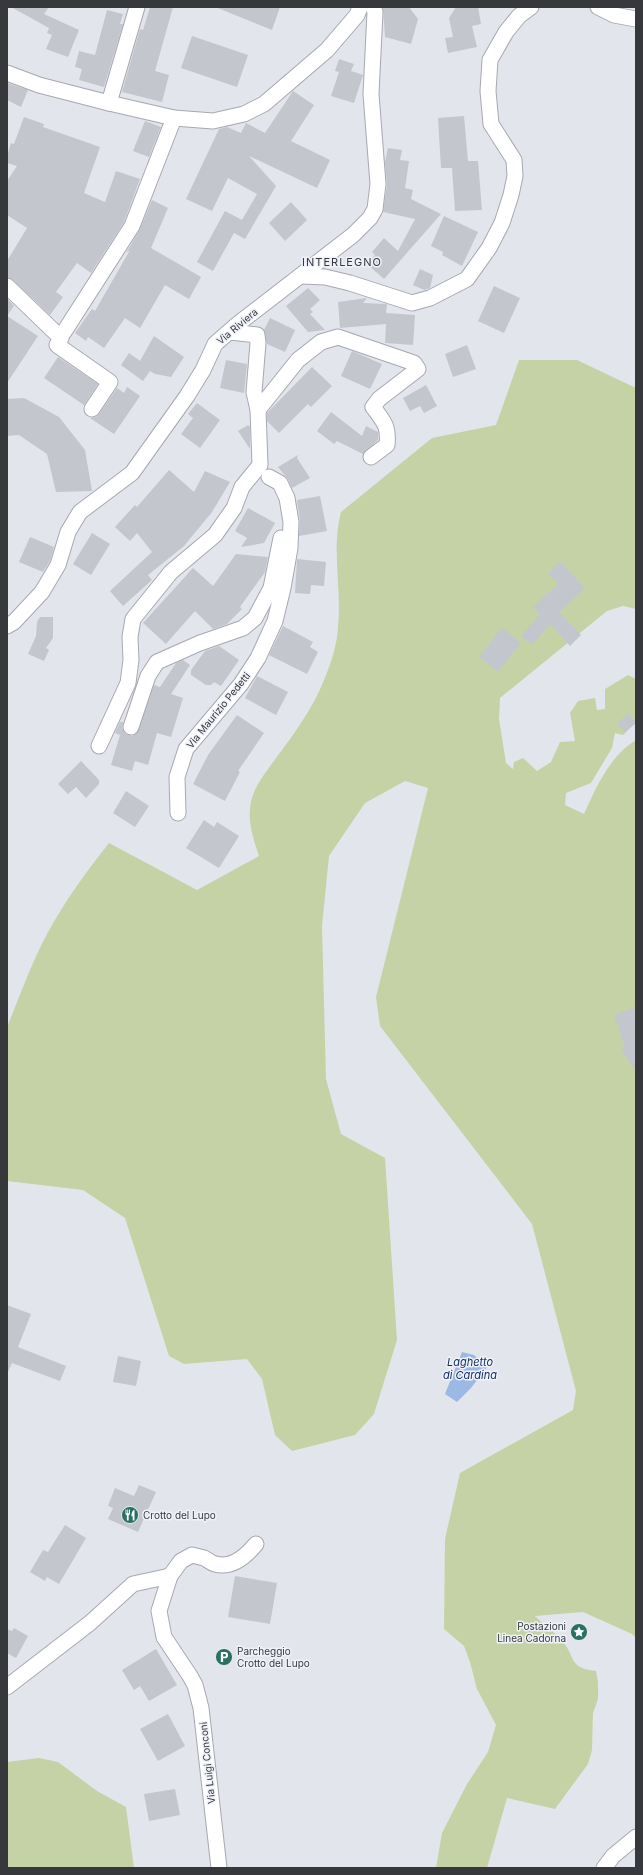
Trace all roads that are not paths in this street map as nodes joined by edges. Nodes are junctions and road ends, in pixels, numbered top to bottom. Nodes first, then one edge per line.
1 (137, 7) edge
2 (360, 7) edge
3 (373, 7) edge
4 (531, 7) edge
5 (598, 7) edge
6 (636, 19) edge
7 (7, 73) edge
8 (109, 103) junction
9 (174, 118) junction
10 (301, 276) junction
11 (7, 286) edge
12 (64, 332) dead end
13 (230, 332) junction
14 (92, 409) dead end
15 (258, 410) junction
16 (371, 458) dead end
17 (260, 465) junction
18 (269, 477) junction
19 (7, 626) edge
20 (131, 726) dead end
21 (99, 746) dead end
22 (178, 813) dead end
23 (256, 1544) dead end
24 (170, 1576) junction
25 (7, 1687) edge
26 (636, 1837) edge
27 (219, 1868) edge
28 (604, 1868) edge

1 - 8 street
2 - 9 street
3 - 10 street, Via Riviera
4 - 10 street
5 - 6 street
7 - 8 street
8 - 9 street
9 - 12 street
10 - 13 street, Via Riviera
11 - 14 street
13 - 15 street
13 - 19 street, Via Riviera
15 - 16 street
15 - 17 street
17 - 18 street
17 - 21 street
18 - 20 street
18 - 22 street, Via Maurizio Pedetti
23 - 24 street
24 - 25 street
24 - 27 street, Via Luigi Conconi
26 - 28 street

